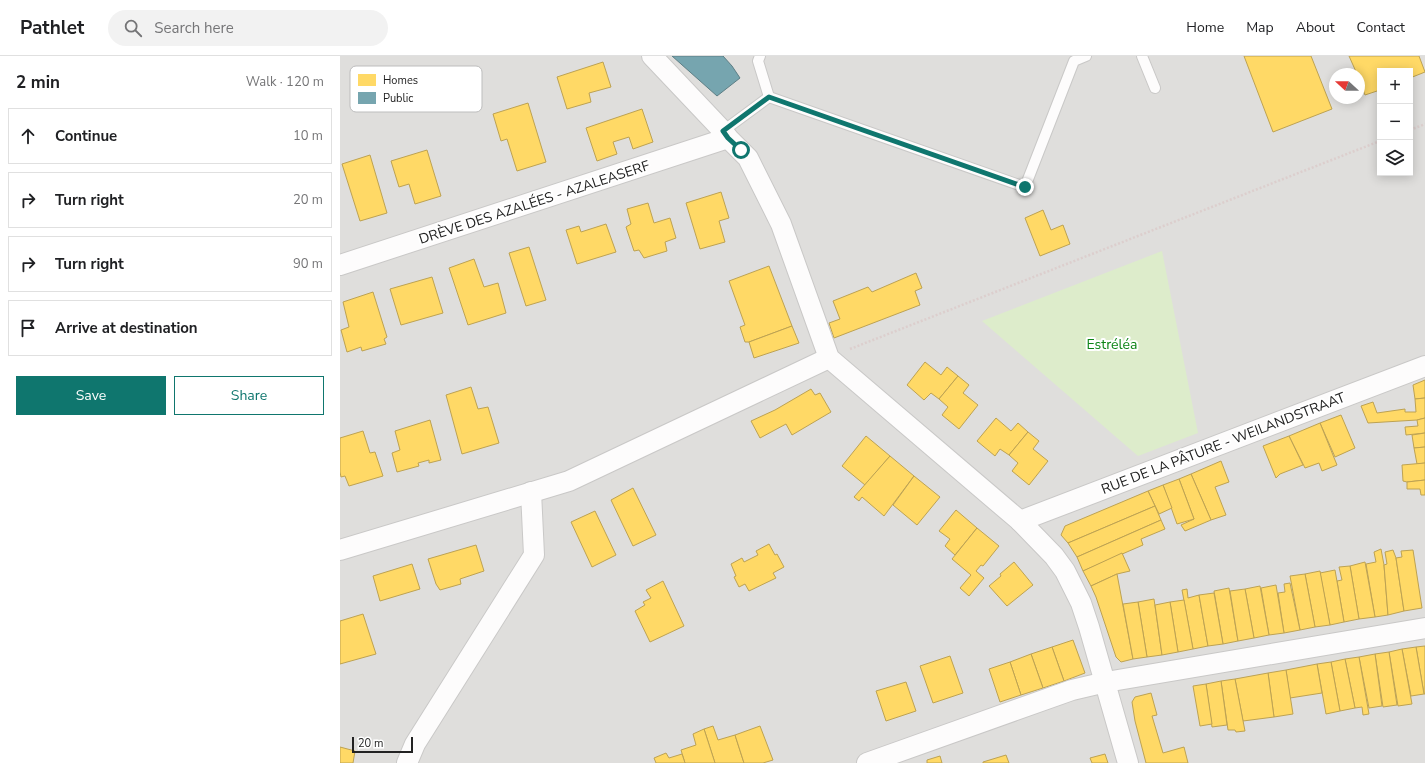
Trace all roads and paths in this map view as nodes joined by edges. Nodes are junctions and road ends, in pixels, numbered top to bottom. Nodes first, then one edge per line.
1 (652, 56) edge
2 (760, 56) edge
3 (1086, 56) edge
4 (1142, 56) edge
5 (1155, 88) dead end
6 (769, 97) junction
7 (1425, 124) edge
8 (1413, 129) edge
9 (726, 134) junction
10 (1377, 142) edge
11 (340, 265) edge
12 (829, 358) junction
13 (1425, 366) edge
14 (531, 492) junction
15 (1020, 521) junction
16 (340, 550) edge
17 (1425, 628) edge
18 (1106, 682) junction
19 (407, 763) edge
20 (866, 763) edge
21 (1128, 763) edge

1 - 9 street
2 - 6 lane
3 - 6 lane
4 - 5 lane
6 - 9 lane
7 - 8 path
9 - 11 street, DRÈVE DES AZALÉES - AZALEASERF
9 - 12 street
10 - 12 path
12 - 14 street
12 - 15 street
13 - 15 street, RUE DE LA PÂTURE - WEILANDSTRAAT
14 - 16 street
14 - 19 street
15 - 18 street
17 - 18 street
18 - 20 street
18 - 21 street

